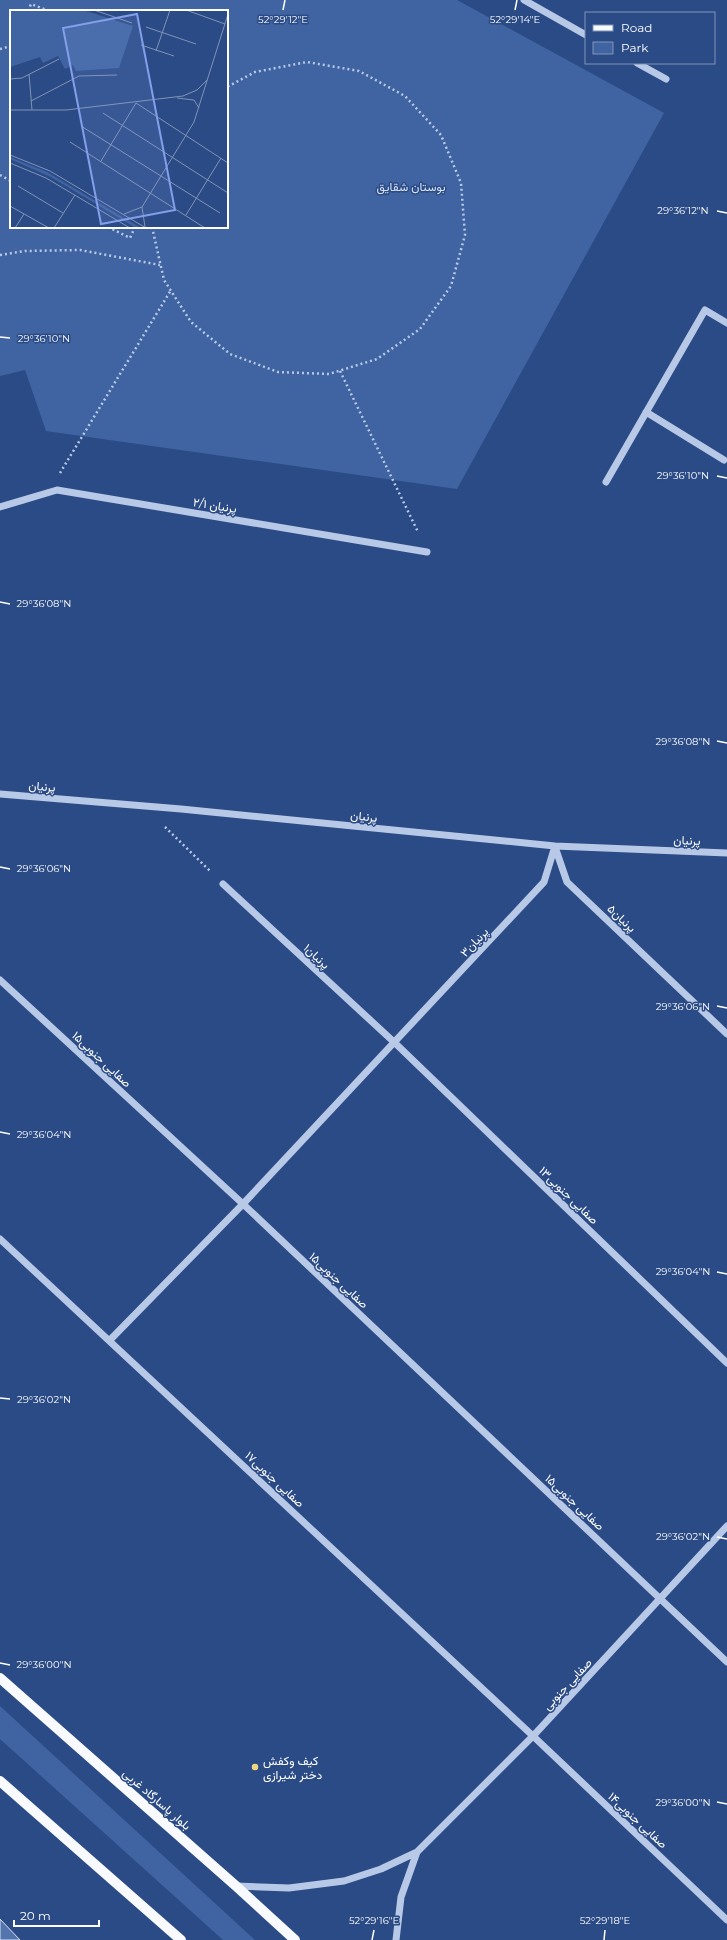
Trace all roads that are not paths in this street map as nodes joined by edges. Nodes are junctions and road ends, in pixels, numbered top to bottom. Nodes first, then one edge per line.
1 (524, 0) edge
2 (585, 34) edge
3 (639, 64) edge
4 (666, 79) dead end
5 (727, 323) edge
6 (646, 412) junction
7 (724, 460) dead end
8 (606, 482) dead end
9 (0, 507) edge
10 (427, 552) road end
11 (0, 794) edge
12 (555, 846) junction
13 (727, 852) edge
14 (223, 884) road end
15 (0, 980) edge
16 (727, 1034) edge
17 (395, 1044) junction
18 (243, 1204) junction
19 (0, 1239) edge
20 (110, 1340) junction
21 (727, 1363) edge
22 (727, 1526) edge
23 (661, 1598) junction
24 (727, 1662) edge
25 (0, 1678) edge
26 (533, 1736) junction
27 (0, 1781) edge
28 (417, 1852) junction
29 (236, 1886) junction
30 (727, 1920) edge
31 (181, 1940) edge
32 (295, 1940) edge
33 (396, 1940) edge

1 - 2 street
3 - 4 street
5 - 6 street
6 - 7 street
6 - 8 street
9 - 10 street, پرنیان ۲/۱
11 - 12 street, پرنیان
12 - 13 street, پرنیان
12 - 16 street, پرنیان۵
12 - 17 street, پرنیان۳
14 - 17 street, پرنیان۱
15 - 18 street, صفایی جنوبی۱۵
17 - 18 street, پرنیان۳
17 - 21 street, صفایی جنوبی۱۳
18 - 20 street, پرنیان۳
18 - 23 street, صفایی جنوبی۱۵
19 - 20 street, صفایی جنوبی۱۷
20 - 26 street, صفایی جنوبی۱۷
22 - 23 street, صفایی جنوبی
23 - 24 street, صفایی جنوبی۱۵
23 - 26 street, صفایی جنوبی
25 - 29 main road, بلوار پاسارگاد غربی
26 - 28 street, صفایی جنوبی
26 - 30 street, صفایی جنوبی۱۴
27 - 31 main road
28 - 29 street
28 - 33 street
29 - 32 main road, بلوار پاسارگاد غربی

